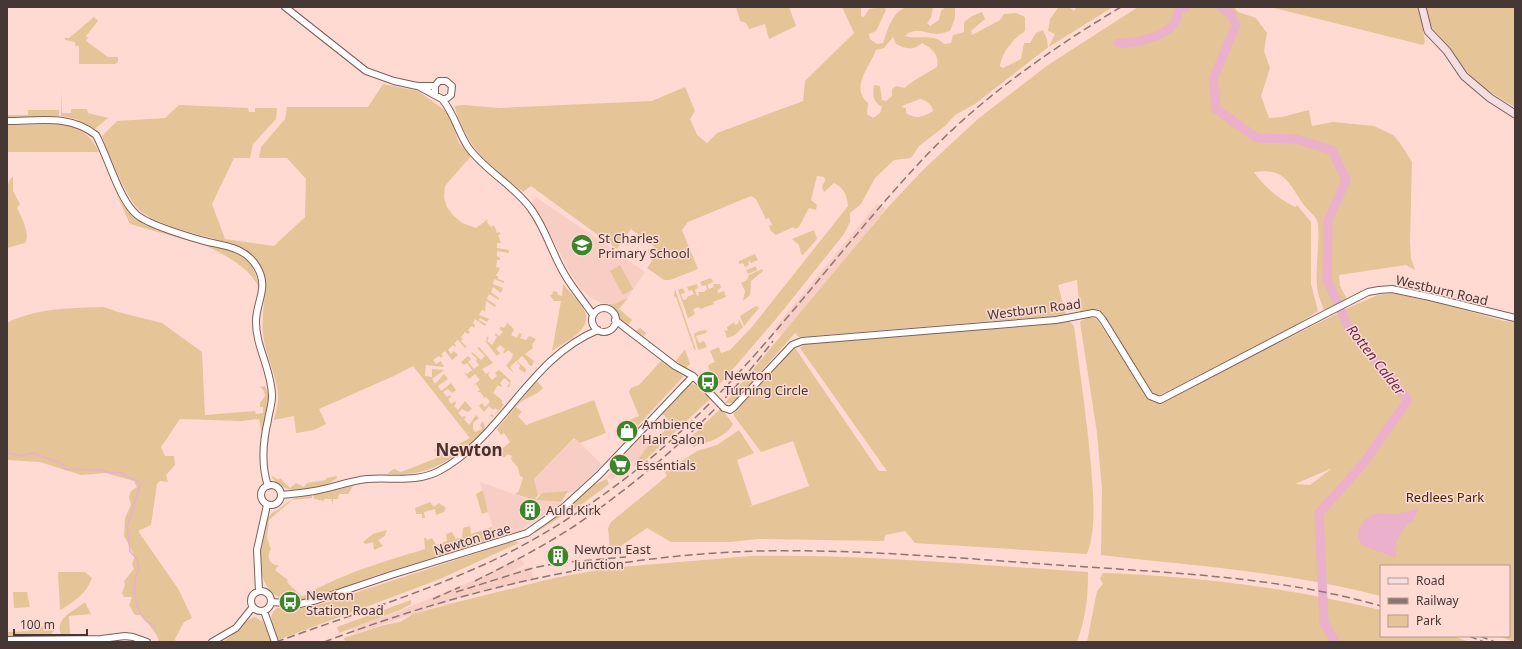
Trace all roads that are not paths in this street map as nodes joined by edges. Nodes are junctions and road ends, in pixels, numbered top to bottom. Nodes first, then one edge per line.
1 (285, 7) edge
2 (1422, 7) edge
3 (417, 86) junction
4 (435, 86) junction
5 (435, 94) junction
6 (451, 95) junction
7 (442, 99) junction
8 (449, 108) junction
9 (1515, 114) edge
10 (7, 122) edge
11 (583, 300) junction
12 (599, 309) junction
13 (593, 315) junction
14 (1515, 318) edge
15 (615, 320) junction
16 (592, 323) junction
17 (612, 328) junction
18 (598, 330) junction
19 (628, 332) junction
20 (584, 335) junction
21 (693, 376) junction
22 (268, 486) junction
23 (281, 495) junction
24 (267, 505) junction
25 (259, 591) junction
26 (271, 602) junction
27 (252, 608) junction
28 (264, 611) junction
29 (7, 640) edge
30 (147, 642) edge
31 (212, 642) edge
32 (275, 642) edge

1 - 3 street
2 - 9 main road
3 - 4 street
3 - 5 street
4 - 5 street
4 - 6 street
5 - 7 street
6 - 7 street
6 - 8 street
7 - 8 street
8 - 11 street
10 - 22 street
11 - 12 street
11 - 13 street
12 - 13 street
12 - 15 street
13 - 16 street
14 - 21 street, Westburn Road, bridge
15 - 17 street
15 - 19 street
16 - 18 street
16 - 20 street
17 - 18 street
17 - 19 street
18 - 20 street
19 - 21 street
20 - 23 street
21 - 26 street, Newton Brae
22 - 23 street
22 - 24 street
23 - 24 street
24 - 25 street
25 - 26 street
25 - 27 street
26 - 28 street
27 - 28 street
27 - 31 street
28 - 32 street
29 - 30 street

